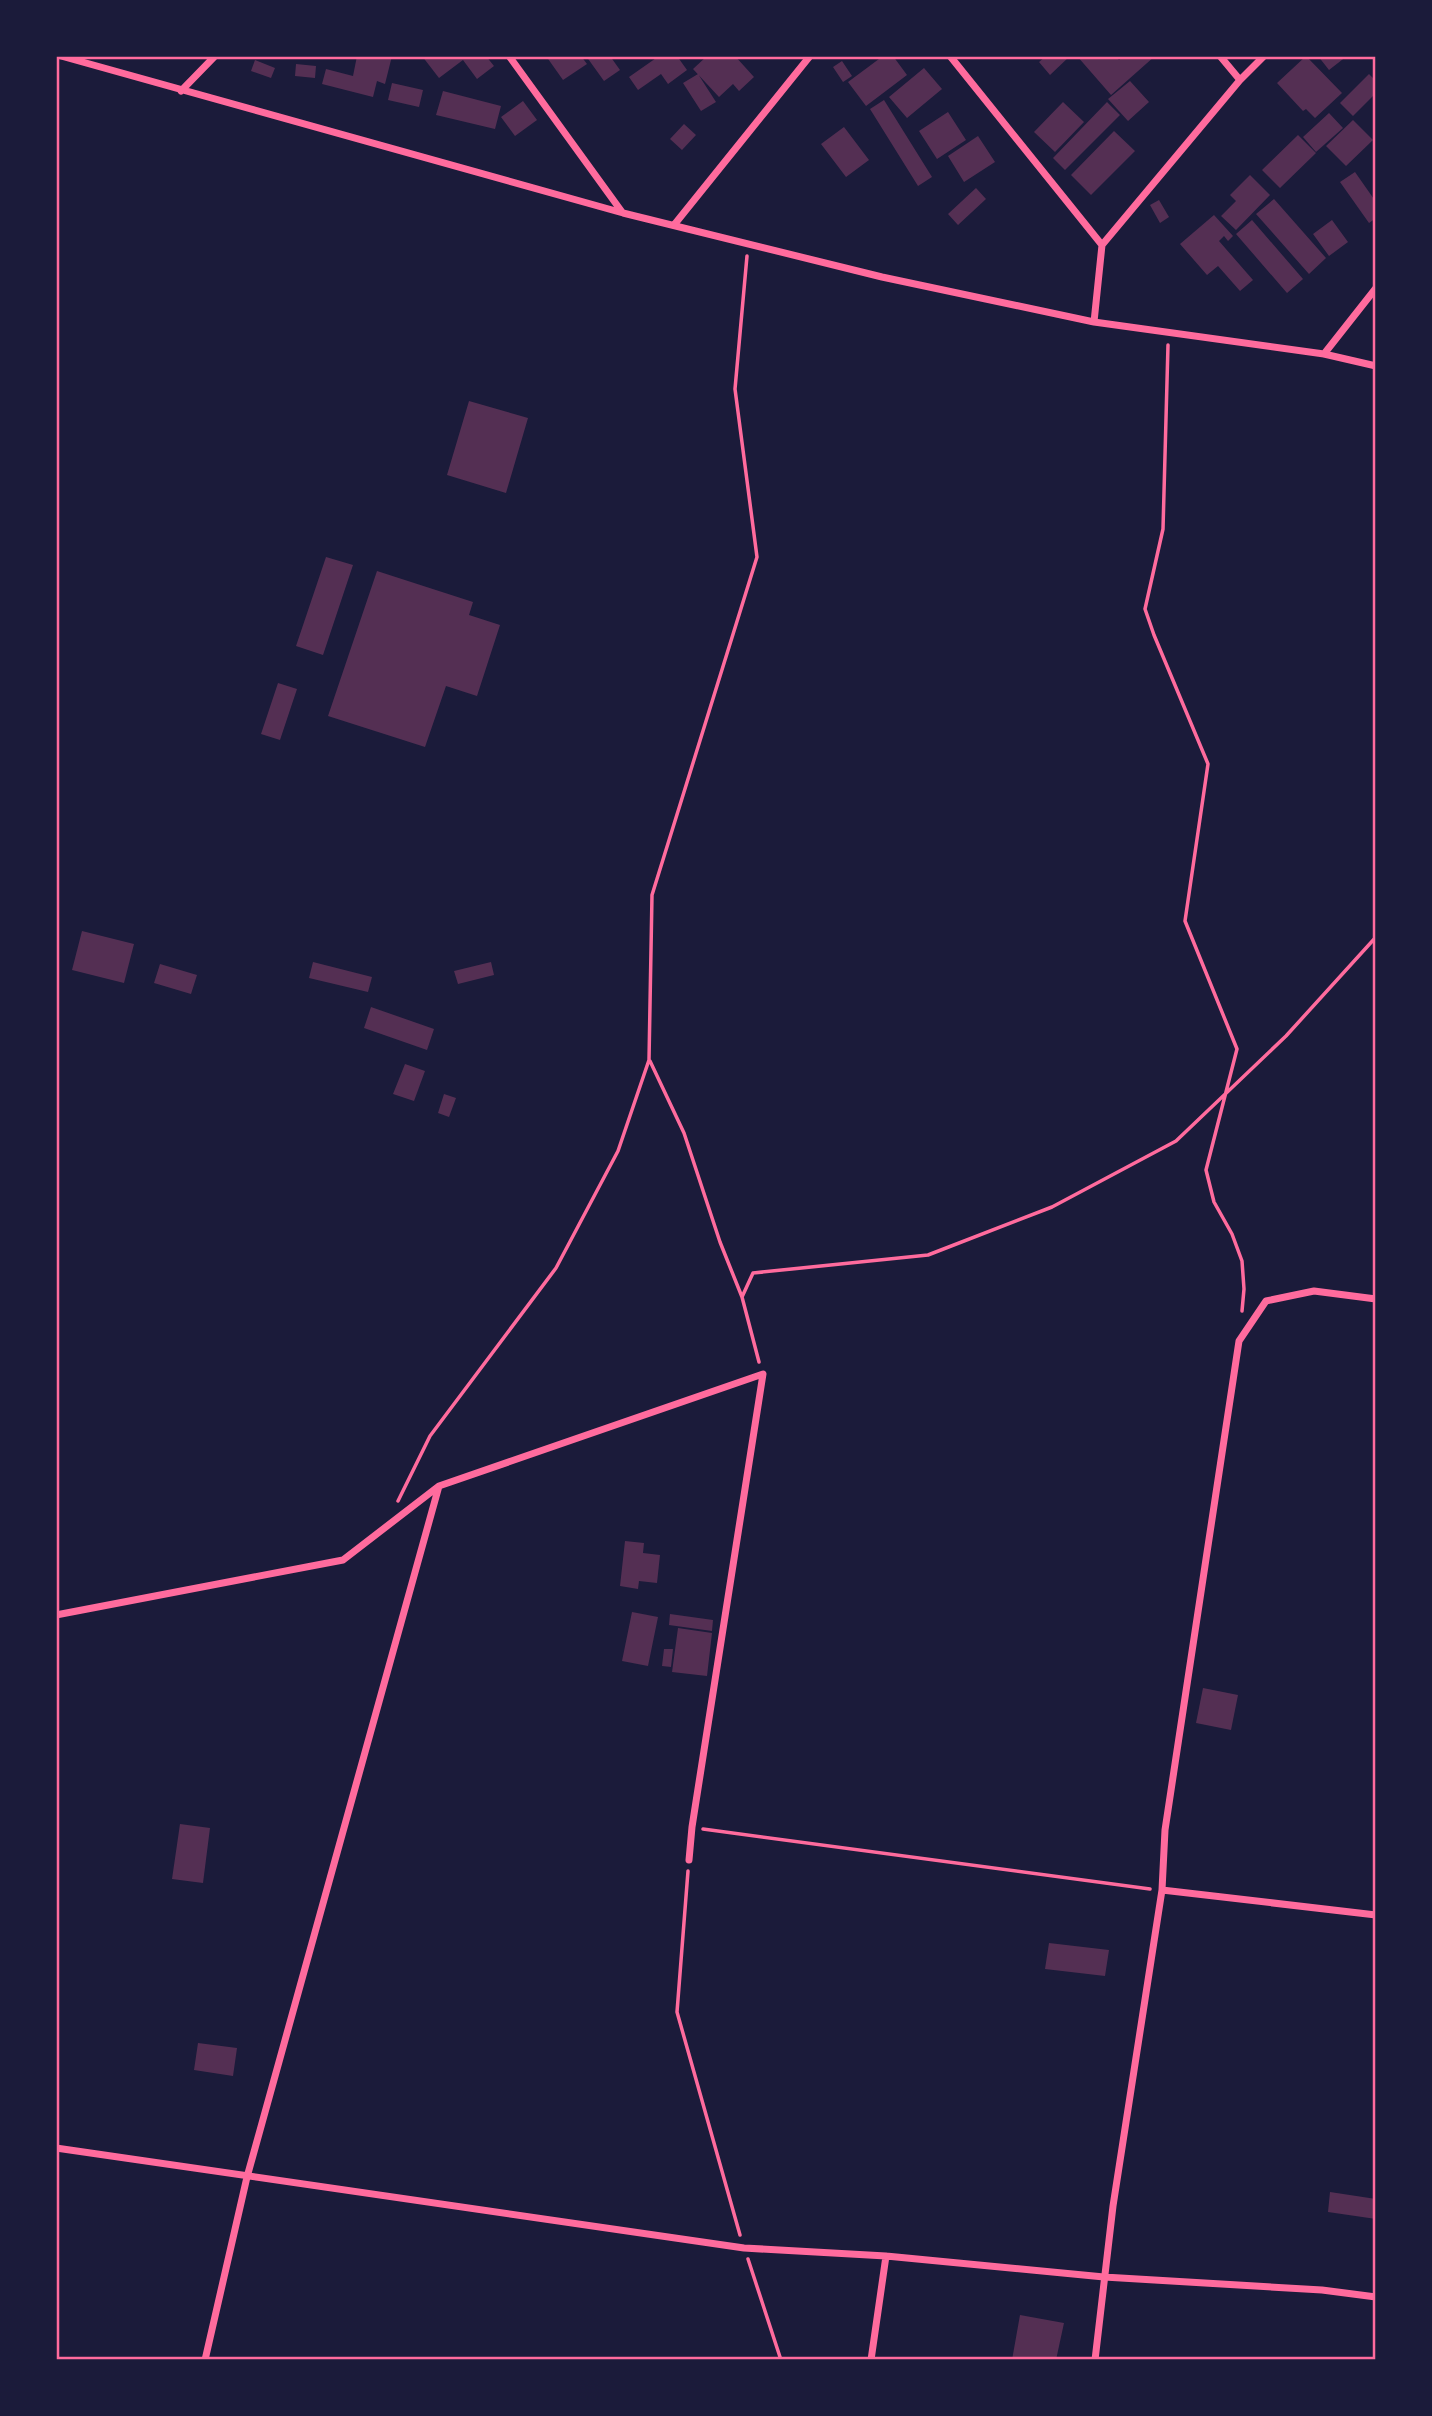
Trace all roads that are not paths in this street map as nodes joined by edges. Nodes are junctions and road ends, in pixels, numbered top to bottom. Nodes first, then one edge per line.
1 (61, 56) edge
2 (215, 56) edge
3 (509, 56) edge
4 (810, 56) edge
5 (950, 56) edge
6 (1220, 56) edge
7 (1264, 56) edge
8 (1240, 80) junction
9 (181, 91) junction
10 (623, 212) junction
11 (674, 225) junction
12 (1102, 245) junction
13 (1376, 288) edge
14 (1094, 322) junction
15 (1324, 354) junction
16 (1376, 366) edge
17 (1376, 1299) edge
18 (439, 1486) junction
19 (56, 1615) edge
20 (689, 1860) road end
21 (1162, 1891) junction
22 (1376, 1915) edge
23 (56, 2148) edge
24 (247, 2177) junction
25 (886, 2256) junction
26 (1104, 2277) junction
27 (1376, 2297) edge
28 (205, 2360) edge
29 (871, 2360) edge
30 (1095, 2360) edge

1 - 9 street
2 - 9 street
3 - 10 street
4 - 11 street
5 - 12 street
6 - 8 street
7 - 8 street
8 - 12 street
9 - 10 street
10 - 11 street
11 - 14 street
12 - 14 street
13 - 15 street
14 - 15 street
15 - 16 street
17 - 21 street
18 - 19 street
18 - 20 street
18 - 24 street
21 - 22 street
21 - 26 street
23 - 24 street
24 - 25 street
24 - 28 street
25 - 26 street
25 - 29 street
26 - 27 street
26 - 30 street

